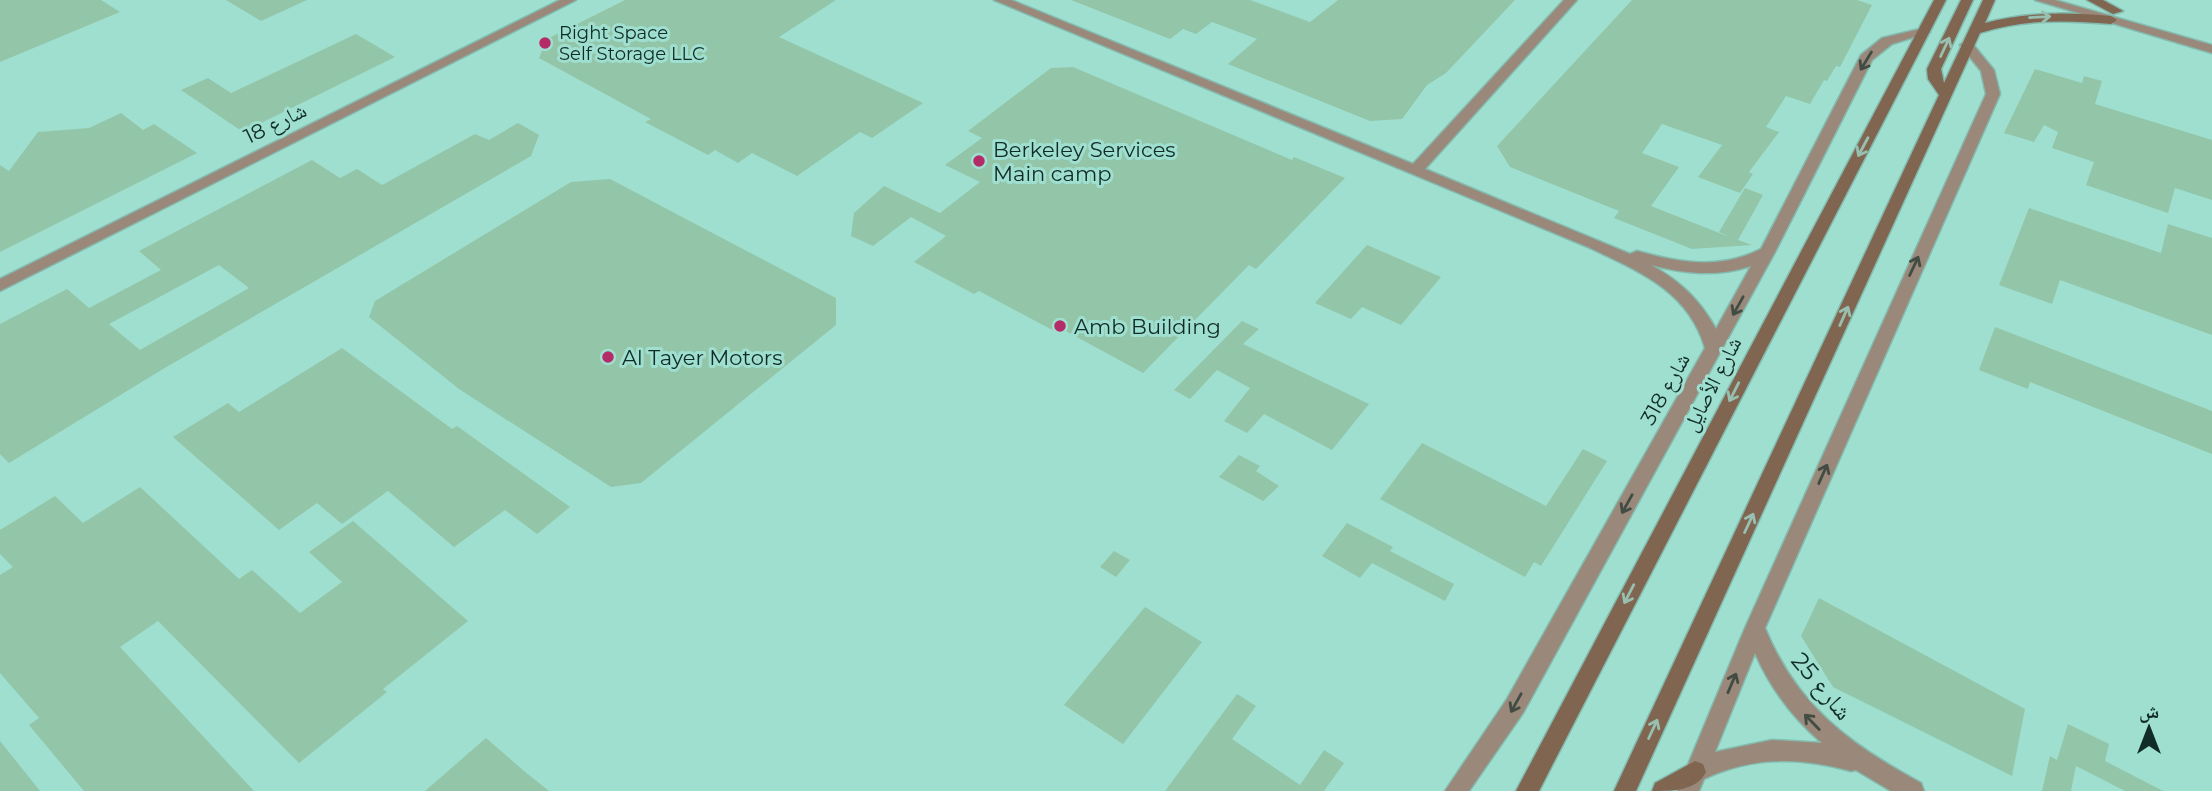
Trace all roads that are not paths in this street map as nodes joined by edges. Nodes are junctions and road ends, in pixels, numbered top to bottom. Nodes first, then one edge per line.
1 (570, 0) edge
2 (1000, 0) edge
3 (1571, 0) edge
4 (1920, 0) edge
5 (1940, 0) edge
6 (1967, 0) edge
7 (1989, 0) edge
8 (2041, 0) edge
9 (2078, 0) edge
10 (2093, 0) edge
11 (2114, 15) junction
12 (1927, 25) junction
13 (2212, 37) edge
14 (1970, 38) junction
15 (2212, 49) edge
16 (1944, 93) junction
17 (1416, 170) junction
18 (1593, 243) junction
19 (1767, 252) junction
20 (0, 286) edge
21 (1714, 349) junction
22 (1755, 628) junction
23 (1865, 765) junction
24 (1692, 782) edge
25 (1456, 791) edge
26 (1527, 791) edge
27 (1625, 791) edge
28 (1663, 791) edge
29 (1913, 791) edge

1 - 20 street, شارع 18
2 - 17 street
3 - 17 street
4 - 12 main road
5 - 12 main road, شارع الأصايل
16 -> 6 main road
7 - 14 main road
8 - 11 street
9 - 11 street
10 - 11 main road
11 - 13 street
14 -> 11 main road
11 - 15 street
12 -> 19 street, شارع 318
12 -> 26 main road, شارع الأصايل
14 - 16 main road
22 -> 14 street
27 -> 16 main road
17 - 18 street
18 - 19 street
18 - 21 street
19 -> 21 street, شارع 318
21 -> 25 street, شارع 318
23 -> 22 street, شارع 25
24 -> 22 street
23 - 24 street, شارع 25
23 - 29 street, شارع 25
24 - 28 main road

